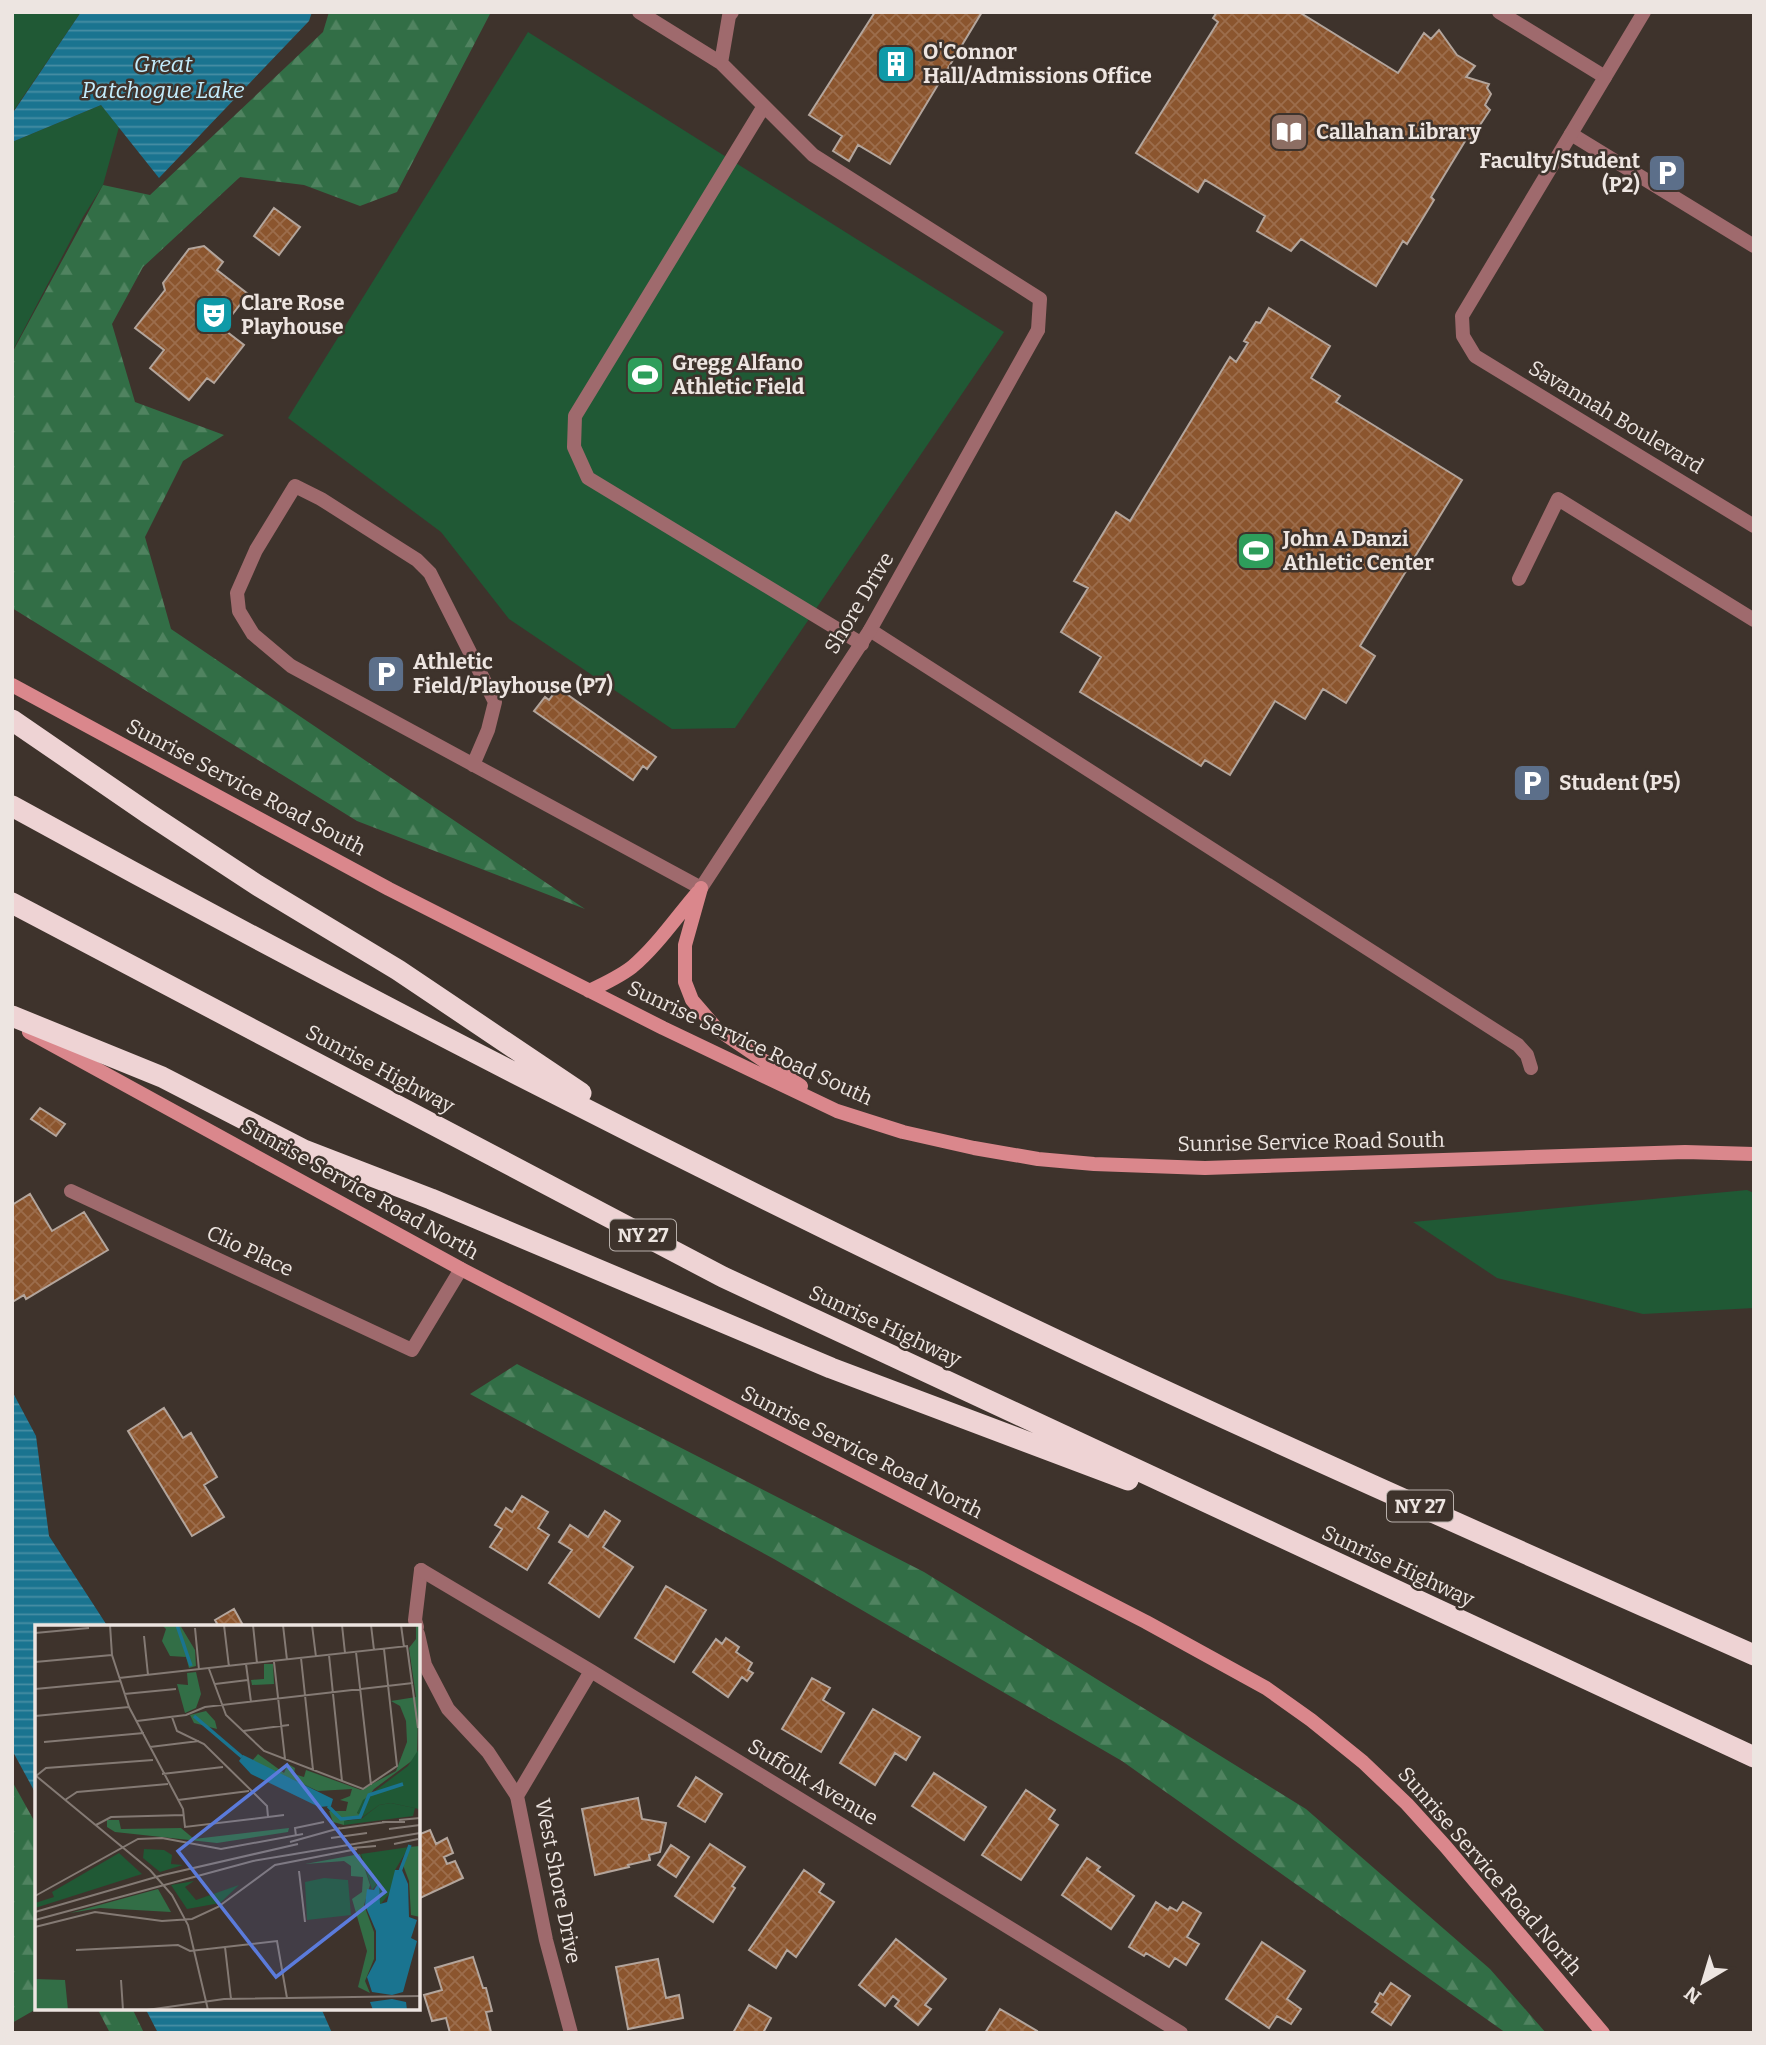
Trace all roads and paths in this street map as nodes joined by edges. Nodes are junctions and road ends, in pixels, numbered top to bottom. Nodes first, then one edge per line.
1 (639, 12) edge
2 (732, 12) edge
3 (1499, 12) edge
4 (1644, 12) edge
5 (721, 63) junction
6 (1605, 77) junction
7 (764, 106) junction
8 (1571, 134) junction
9 (1754, 246) edge
10 (1754, 526) edge
11 (1519, 579) dead end
12 (1754, 620) edge
13 (870, 630) junction
14 (862, 643) junction
15 (12, 685) edge
16 (12, 720) edge
17 (473, 765) junction
18 (12, 806) edge
19 (701, 888) junction
20 (12, 903) edge
21 (589, 991) junction
22 (12, 1016) edge
23 (12, 1023) edge
24 (1531, 1068) dead end
25 (837, 1111) junction
26 (660, 1147) junction
27 (1754, 1154) edge
28 (71, 1191) dead end
29 (461, 1269) junction
30 (1287, 1541) junction
31 (416, 1625) edge
32 (420, 1643) edge
33 (1754, 1655) edge
34 (591, 1671) junction
35 (1754, 1757) edge
36 (517, 1796) junction
37 (570, 2033) edge
38 (1181, 2033) edge
39 (1603, 2033) edge

1 - 5 street
2 - 5 street
3 - 6 street
4 - 6 street
5 - 7 street
6 - 8 street
7 - 13 street, Shore Drive
7 - 14 street
8 - 9 street
8 - 10 street, Savannah Boulevard
11 - 12 street
13 - 14 street, Shore Drive
13 - 24 street
14 - 19 street, Shore Drive
15 - 21 main road, Sunrise Service Road South
16 - 26 highway
17 - 17 street
17 - 19 street
18 - 26 highway, NY 27
19 - 21 main road
19 - 25 main road
20 - 30 highway, Sunrise Highway / NY 27
21 - 25 main road, Sunrise Service Road South
22 - 30 highway
23 - 29 main road, Sunrise Service Road North
25 - 27 main road, Sunrise Service Road South
26 - 33 highway, NY 27
28 - 29 street, Clio Place
29 - 39 main road, Sunrise Service Road North
30 - 35 highway, Sunrise Highway / NY 27
31 - 34 street, Suffolk Avenue
32 - 36 street
34 - 36 street, West Shore Drive
34 - 38 street, Suffolk Avenue
36 - 37 street, West Shore Drive

